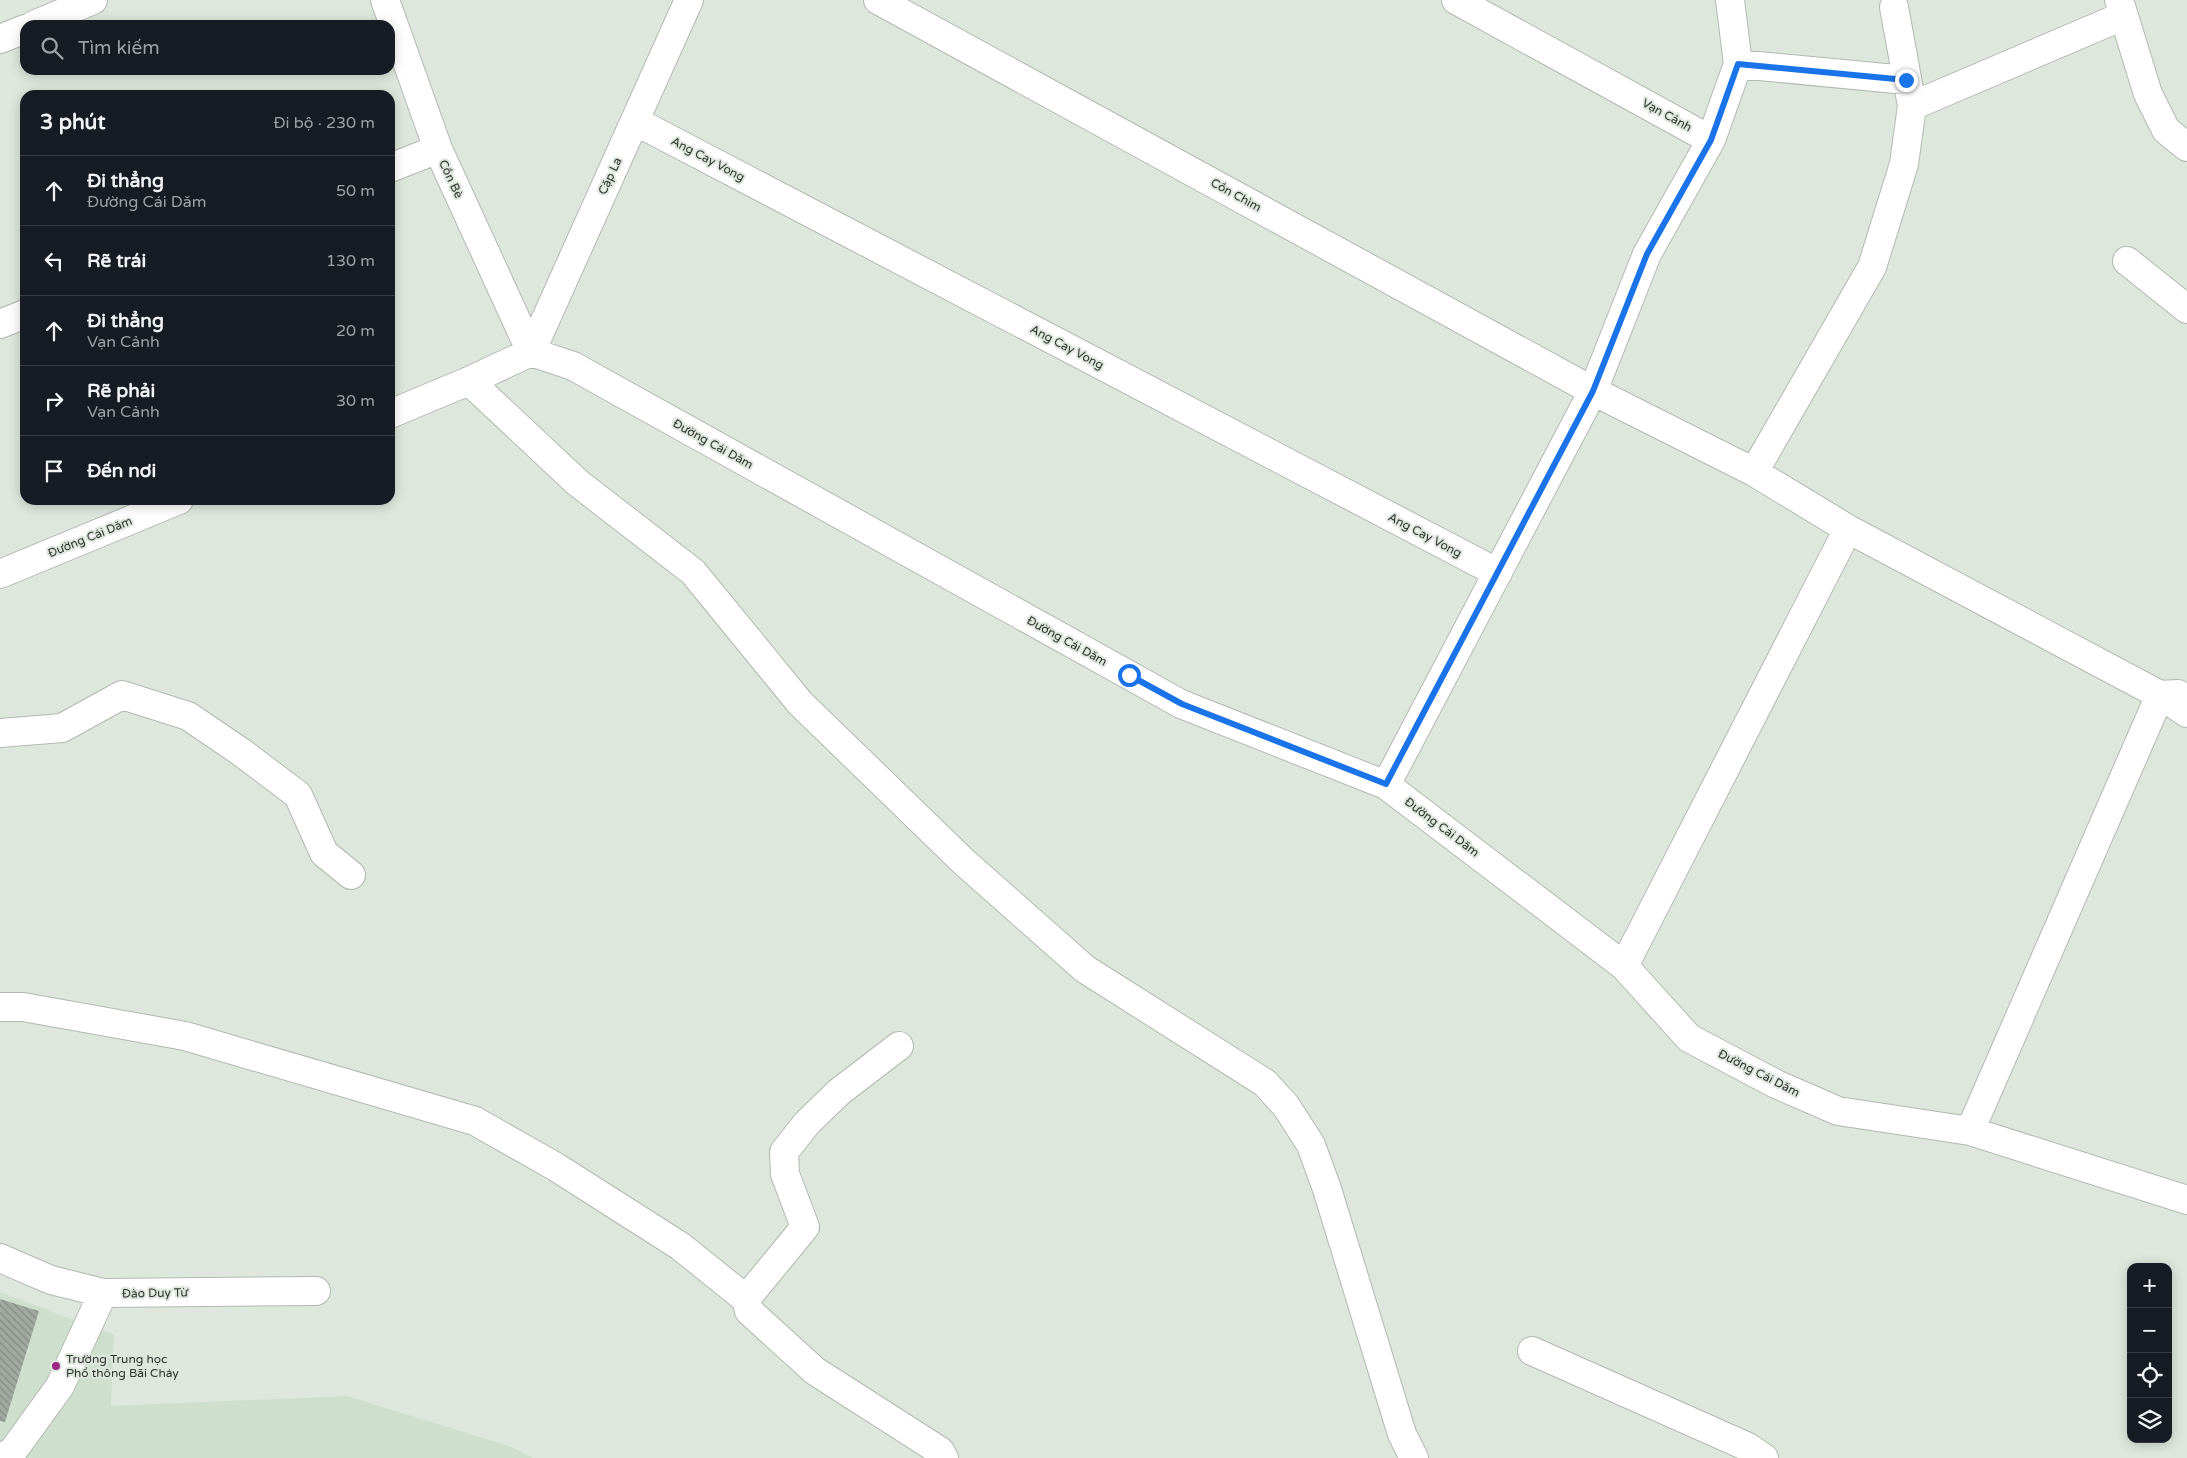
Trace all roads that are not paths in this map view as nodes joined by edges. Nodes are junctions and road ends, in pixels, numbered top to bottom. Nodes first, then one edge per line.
1 (93, 0) edge
2 (385, 0) edge
3 (689, 0) edge
4 (878, 0) edge
5 (1456, 0) edge
6 (1730, 0) edge
7 (1894, 7) dead end
8 (2121, 8) edge
9 (46, 20) edge
10 (392, 20) edge
11 (395, 28) edge
12 (20, 31) edge
13 (0, 39) edge
14 (1738, 64) junction
15 (1906, 80) junction
16 (1912, 106) junction
17 (635, 120) junction
18 (1711, 140) junction
19 (2187, 147) edge
20 (438, 149) junction
21 (395, 166) edge
22 (2127, 261) dead end
23 (2187, 309) edge
24 (20, 316) edge
25 (0, 324) edge
26 (531, 352) junction
27 (469, 381) junction
28 (1593, 391) junction
29 (395, 412) edge
30 (1754, 472) junction
31 (168, 505) edge
32 (1848, 529) junction
33 (1498, 573) junction
34 (0, 574) edge
35 (2187, 694) edge
36 (2160, 696) junction
37 (2187, 713) edge
38 (0, 733) edge
39 (1386, 784) junction
40 (351, 875) dead end
41 (1624, 966) junction
42 (0, 1007) edge
43 (899, 1046) dead end
44 (1970, 1131) junction
45 (2187, 1200) edge
46 (0, 1258) edge
47 (316, 1290) dead end
48 (102, 1294) junction
49 (746, 1300) junction
50 (1532, 1351) dead end
51 (1, 1458) edge
52 (944, 1458) edge
53 (1414, 1458) edge
54 (1764, 1458) edge

1 - 9 street
2 - 10 street, Cồn Bè
3 - 17 street, Cặp La
4 - 28 street, Cồn Chìm
5 - 18 street, Vạn Cảnh
6 - 14 street
7 - 15 street
8 - 16 street
8 - 19 street
11 - 20 street, Cồn Bè
12 - 13 street
14 - 15 street
14 - 18 street
15 - 16 street
16 - 30 street
17 - 26 street, Cặp La
17 - 33 street, Ang Cay Vong
18 - 28 street
20 - 21 street
20 - 26 street, Cồn Bè
22 - 23 street
24 - 25 street
26 - 27 street
26 - 39 street, Đường Cái Dăm
27 - 29 street
27 - 53 street
28 - 30 street, Cồn Chìm
28 - 33 street
30 - 32 street, Cồn Chìm
31 - 34 street, Đường Cái Dăm
32 - 36 street, Cồn Chìm
32 - 41 street
33 - 39 street
35 - 36 street
36 - 37 street, Cồn Chìm
36 - 44 street
38 - 40 street
39 - 41 street, Đường Cái Dăm
41 - 44 street, Đường Cái Dăm
42 - 49 street
43 - 49 street
44 - 45 street, Đường Cái Dăm
46 - 48 street, Đào Duy Từ
47 - 48 street, Đào Duy Từ
48 - 51 street
49 - 52 street
50 - 54 street

